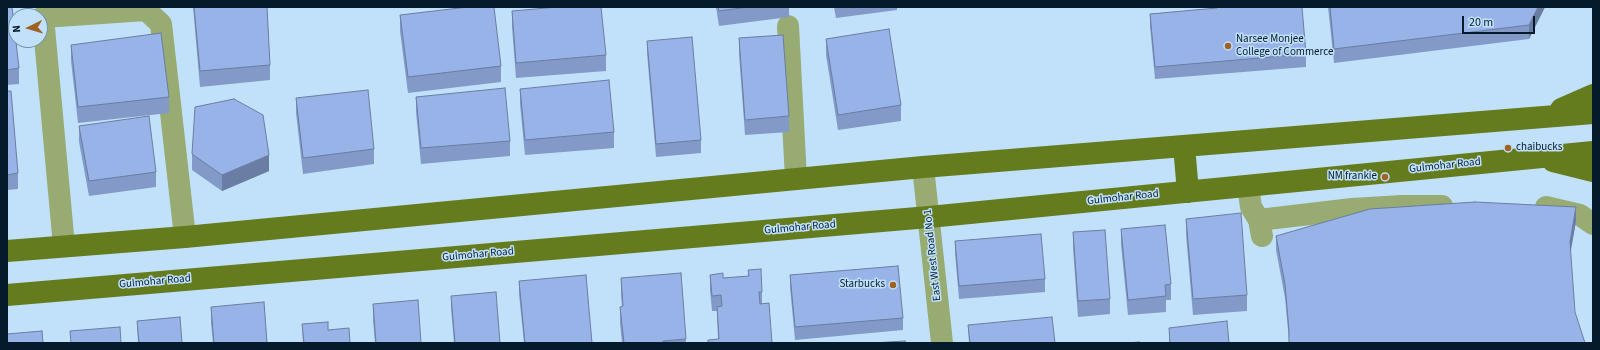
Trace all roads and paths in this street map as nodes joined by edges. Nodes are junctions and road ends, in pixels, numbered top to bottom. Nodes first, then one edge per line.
1 (788, 26) dead end
2 (1593, 95) edge
3 (1593, 113) edge
4 (1535, 118) junction
5 (1184, 146) junction
6 (1593, 152) edge
7 (1537, 158) junction
8 (923, 167) junction
9 (1593, 171) edge
10 (796, 179) junction
11 (1248, 186) junction
12 (1188, 192) junction
13 (1465, 206) edge
14 (1527, 207) edge
15 (929, 217) junction
16 (1593, 224) edge
17 (186, 237) junction
18 (64, 246) junction
19 (7, 251) edge
20 (7, 295) edge
21 (942, 343) edge

1 - 10 street
2 - 4 main road
3 - 4 main road
4 - 5 main road
5 - 8 main road
5 - 12 main road
6 - 7 main road, Gulmohar Road
7 - 9 main road
7 - 11 main road, Gulmohar Road
8 - 10 main road
8 - 15 street, East West Road No 1
10 - 17 main road
11 - 12 main road, Gulmohar Road
11 - 13 street
12 - 15 main road, Gulmohar Road
14 - 16 street
15 - 20 main road, Gulmohar Road
15 - 21 street, East West Road No 1
17 - 18 main road
17 - 18 street
18 - 19 main road

